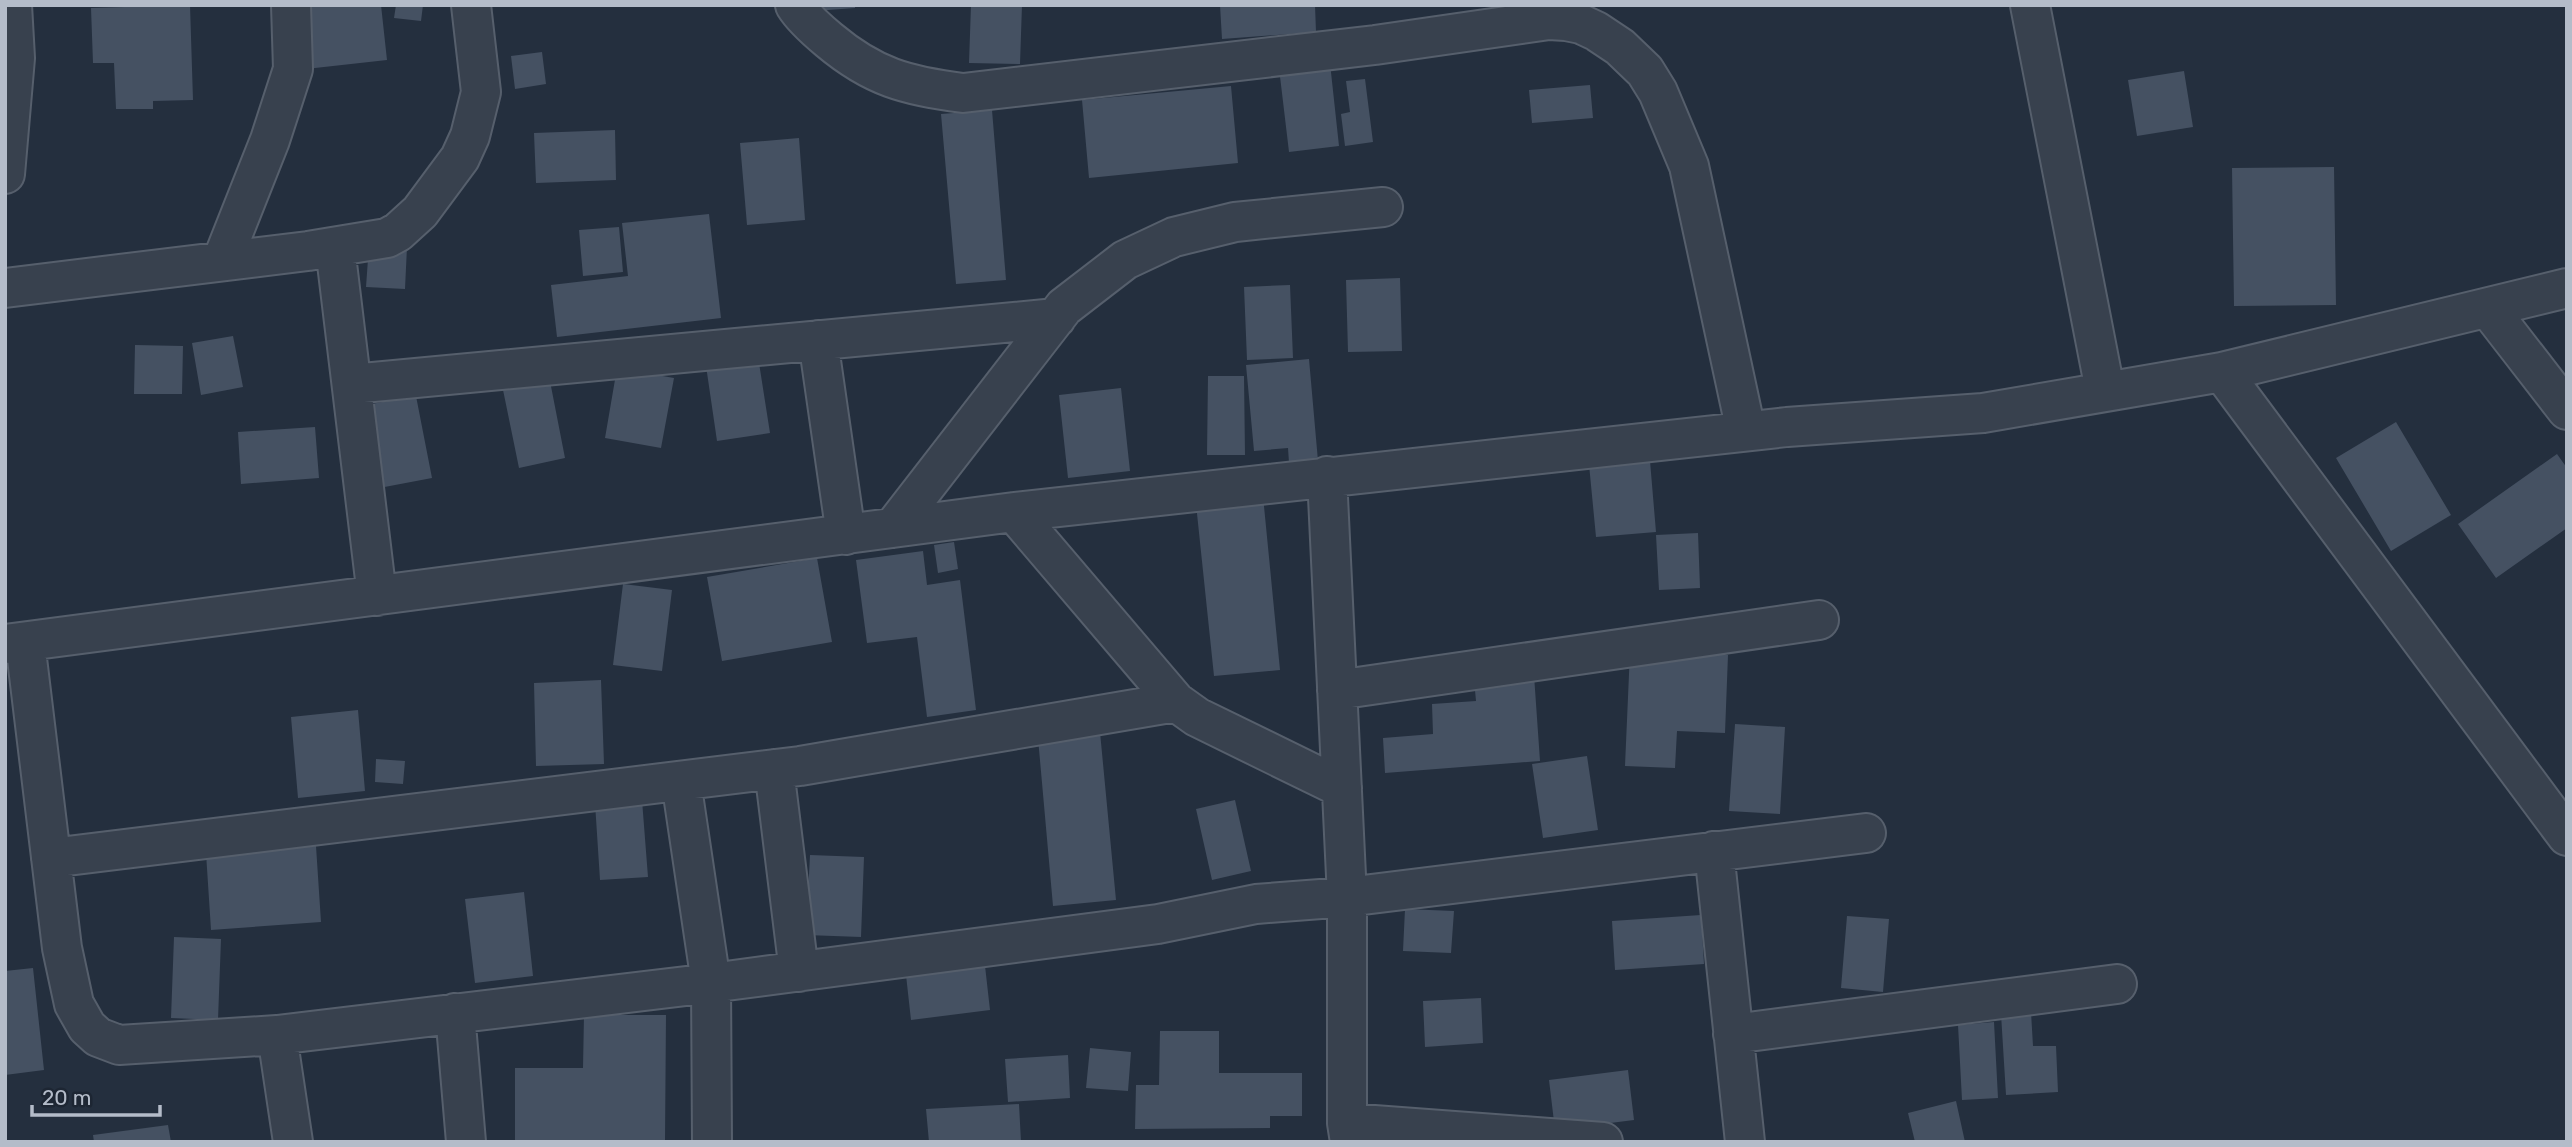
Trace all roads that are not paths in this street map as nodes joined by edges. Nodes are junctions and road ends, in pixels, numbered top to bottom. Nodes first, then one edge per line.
1 (12, 5) edge
2 (291, 5) edge
3 (471, 5) edge
4 (795, 5) edge
5 (2030, 5) edge
6 (1441, 20) edge
7 (10, 59) edge
8 (5, 174) edge
9 (1383, 206) dead end
10 (335, 247) junction
11 (222, 261) junction
12 (5, 288) edge
13 (2567, 289) edge
14 (2488, 308) junction
15 (1056, 318) junction
16 (818, 340) junction
17 (2222, 372) junction
18 (352, 384) junction
19 (2105, 390) junction
20 (2567, 410) edge
21 (1746, 431) junction
22 (1326, 476) junction
23 (1014, 512) junction
24 (892, 528) junction
25 (846, 535) junction
26 (377, 596) junction
27 (1819, 620) dead end
28 (15, 643) edge
29 (1337, 690) junction
30 (1176, 702) junction
31 (774, 769) junction
32 (681, 781) junction
33 (1342, 788) junction
34 (1866, 832) dead end
35 (2567, 836) edge
36 (1714, 851) junction
37 (51, 858) junction
38 (1347, 897) junction
39 (799, 972) junction
40 (711, 982) junction
41 (2117, 984) dead end
42 (455, 1013) junction
43 (1733, 1034) junction
44 (277, 1035) junction
45 (1349, 1132) edge
46 (293, 1142) edge
47 (466, 1142) edge
48 (712, 1142) edge
49 (1603, 1142) edge
50 (1745, 1142) edge

1 - 7 street
2 - 11 street
3 - 10 street
4 - 6 street
5 - 19 street
6 - 21 street
7 - 8 street
9 - 15 street
10 - 11 street
10 - 18 street
11 - 12 street
13 - 14 street
14 - 17 street
14 - 20 street
15 - 16 street
15 - 24 street
16 - 18 street
16 - 25 street
17 - 19 street
17 - 35 street
18 - 26 street
19 - 21 street
21 - 22 street
22 - 23 street
22 - 29 street
23 - 24 street
23 - 30 street
24 - 25 street
25 - 26 street
26 - 28 street
27 - 29 street
28 - 37 street
29 - 33 street
30 - 31 street
30 - 33 street
31 - 32 street
31 - 39 street
32 - 37 street
32 - 40 street
33 - 38 street
34 - 36 street
36 - 38 street
36 - 43 street
37 - 44 street
38 - 39 street
38 - 45 street
39 - 40 street
40 - 42 street
40 - 48 street
41 - 43 street
42 - 44 street
42 - 47 street
43 - 50 street
44 - 46 street
45 - 49 street

